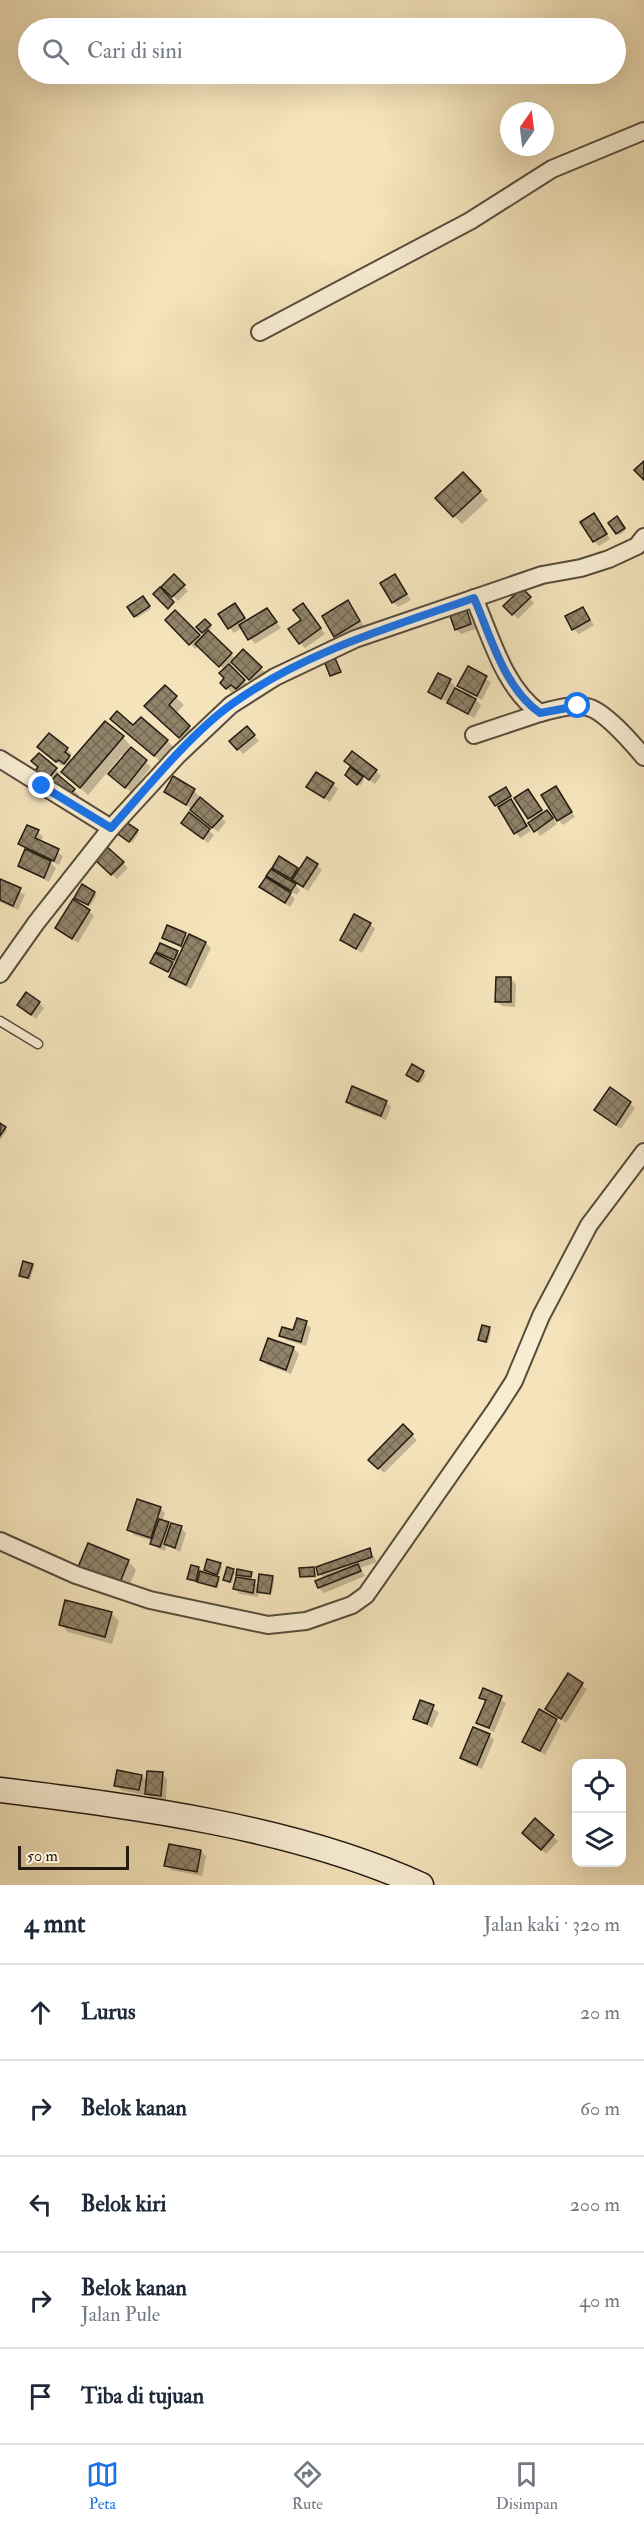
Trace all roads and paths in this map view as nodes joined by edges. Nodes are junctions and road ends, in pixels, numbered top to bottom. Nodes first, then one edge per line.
1 (644, 131) edge
2 (260, 332) dead end
3 (642, 543) edge
4 (474, 598) junction
5 (540, 713) junction
6 (474, 735) dead end
7 (644, 757) edge
8 (0, 759) edge
9 (111, 828) junction
10 (0, 974) edge
11 (0, 1022) edge
12 (38, 1044) dead end
13 (644, 1152) edge
14 (0, 1541) edge
15 (0, 1790) edge
16 (421, 1885) edge

1 - 2 street
3 - 4 street
4 - 5 street
4 - 9 street
5 - 6 street
5 - 7 street
8 - 9 street
9 - 10 street
11 - 12 lane
13 - 14 street
15 - 16 street

